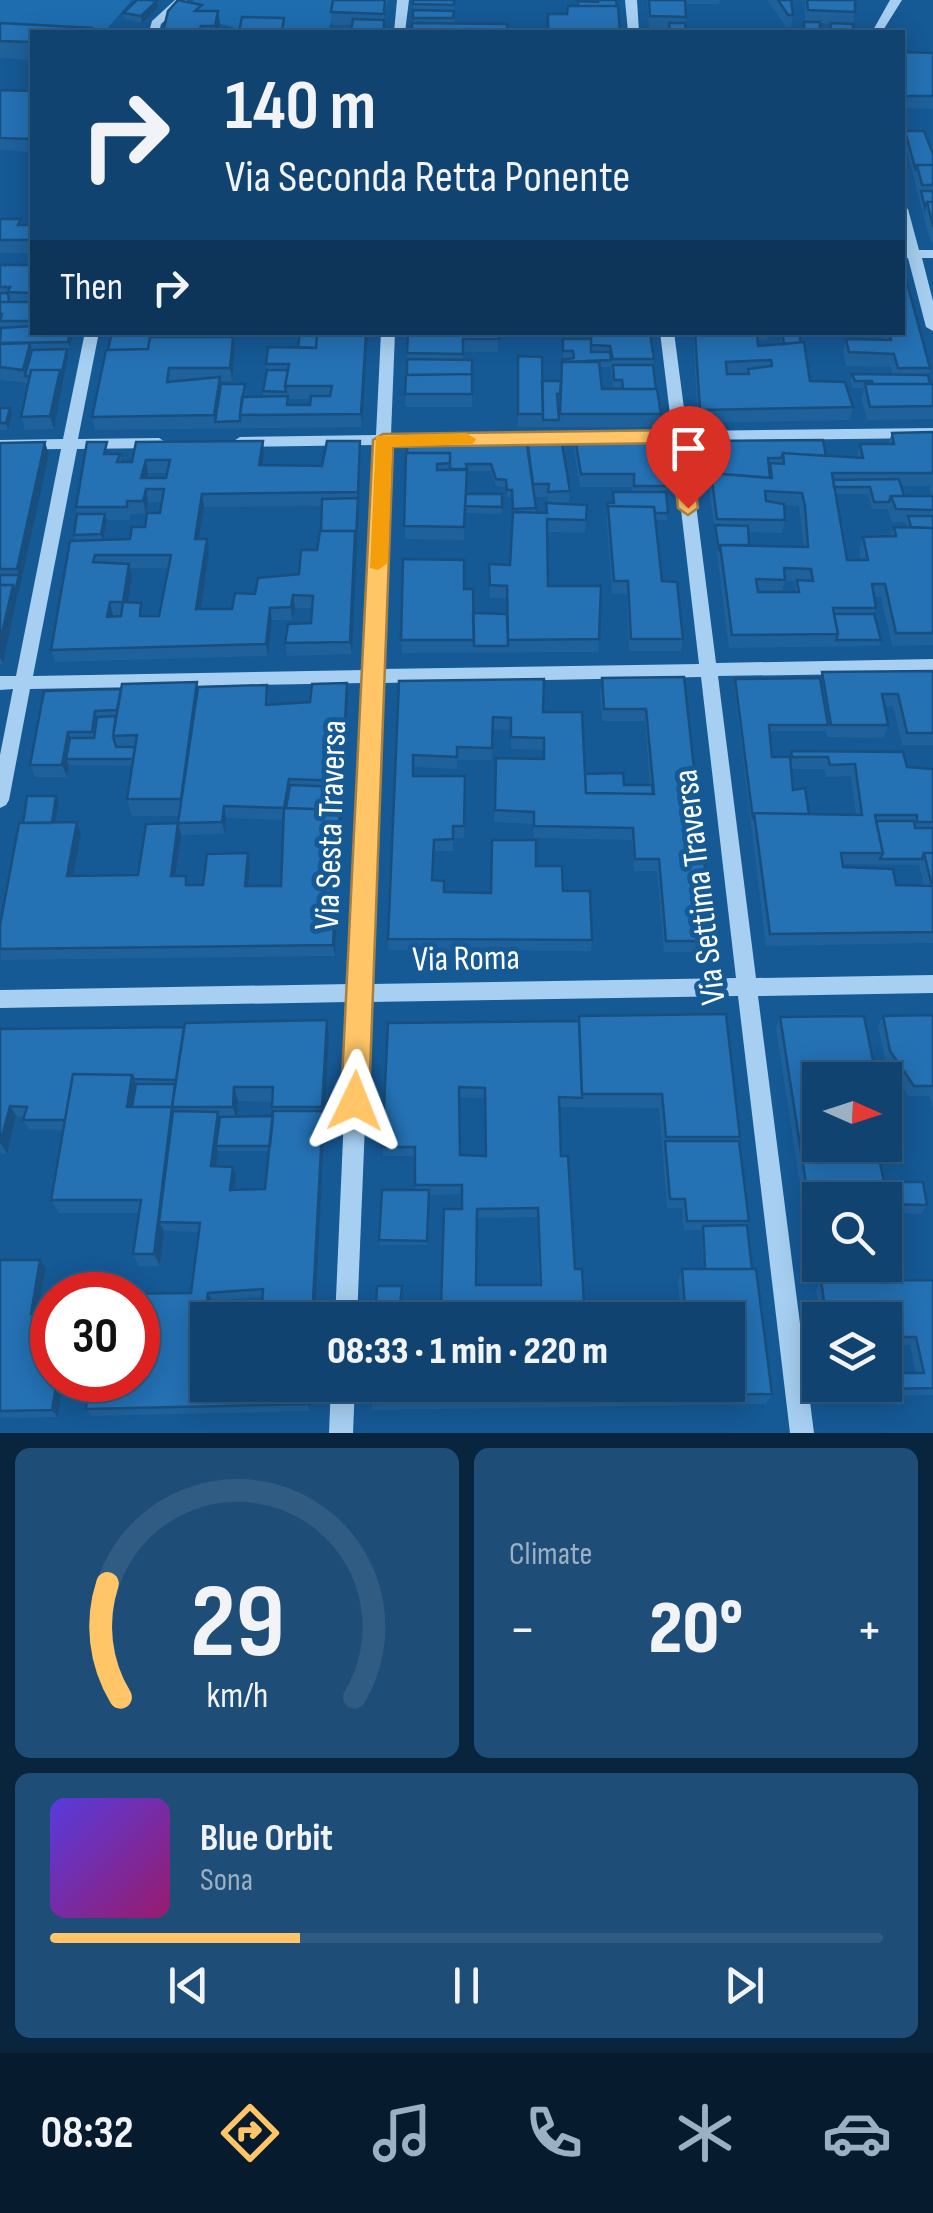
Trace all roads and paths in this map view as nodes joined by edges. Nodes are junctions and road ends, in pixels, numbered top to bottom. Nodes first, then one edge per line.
1 (181, 0) edge
2 (404, 0) edge
3 (631, 0) edge
4 (877, 0) edge
5 (896, 0) edge
6 (154, 30) edge
7 (400, 30) edge
8 (634, 30) edge
9 (877, 30) edge
10 (878, 30) edge
11 (908, 254) edge
12 (933, 254) edge
13 (933, 327) edge
14 (91, 335) edge
15 (388, 335) edge
16 (667, 335) edge
17 (933, 433) edge
18 (680, 437) junction
19 (383, 440) junction
20 (227, 442) edge
21 (168, 443) edge
22 (0, 444) edge
23 (71, 444) junction
24 (933, 666) edge
25 (706, 670) junction
26 (373, 676) junction
27 (23, 682) junction
28 (0, 683) edge
29 (0, 800) edge
30 (933, 984) edge
31 (745, 988) junction
32 (360, 992) junction
33 (0, 999) edge
34 (347, 1302) edge
35 (342, 1402) edge
36 (341, 1433) edge
37 (802, 1433) edge

1 - 6 street
2 - 7 street
3 - 8 street
4 - 9 street
5 - 10 street
11 - 12 street
11 - 13 street
14 - 23 street
15 - 19 street, Via Sesta Traversa
16 - 18 street, Via Settima Traversa
17 - 18 street
18 - 19 street
18 - 25 street, Via Settima Traversa
19 - 20 street
19 - 26 street, Via Sesta Traversa
21 - 23 street
22 - 23 street
23 - 27 street
24 - 25 street
25 - 26 street
25 - 31 street, Via Settima Traversa
26 - 27 street
26 - 32 street, Via Sesta Traversa
27 - 28 street
27 - 29 street
30 - 31 street, Via Roma
31 - 32 street, Via Roma
31 - 37 street, Via Settima Traversa
32 - 33 street, Via Roma
32 - 34 street, Via Sesta Traversa
35 - 36 street

